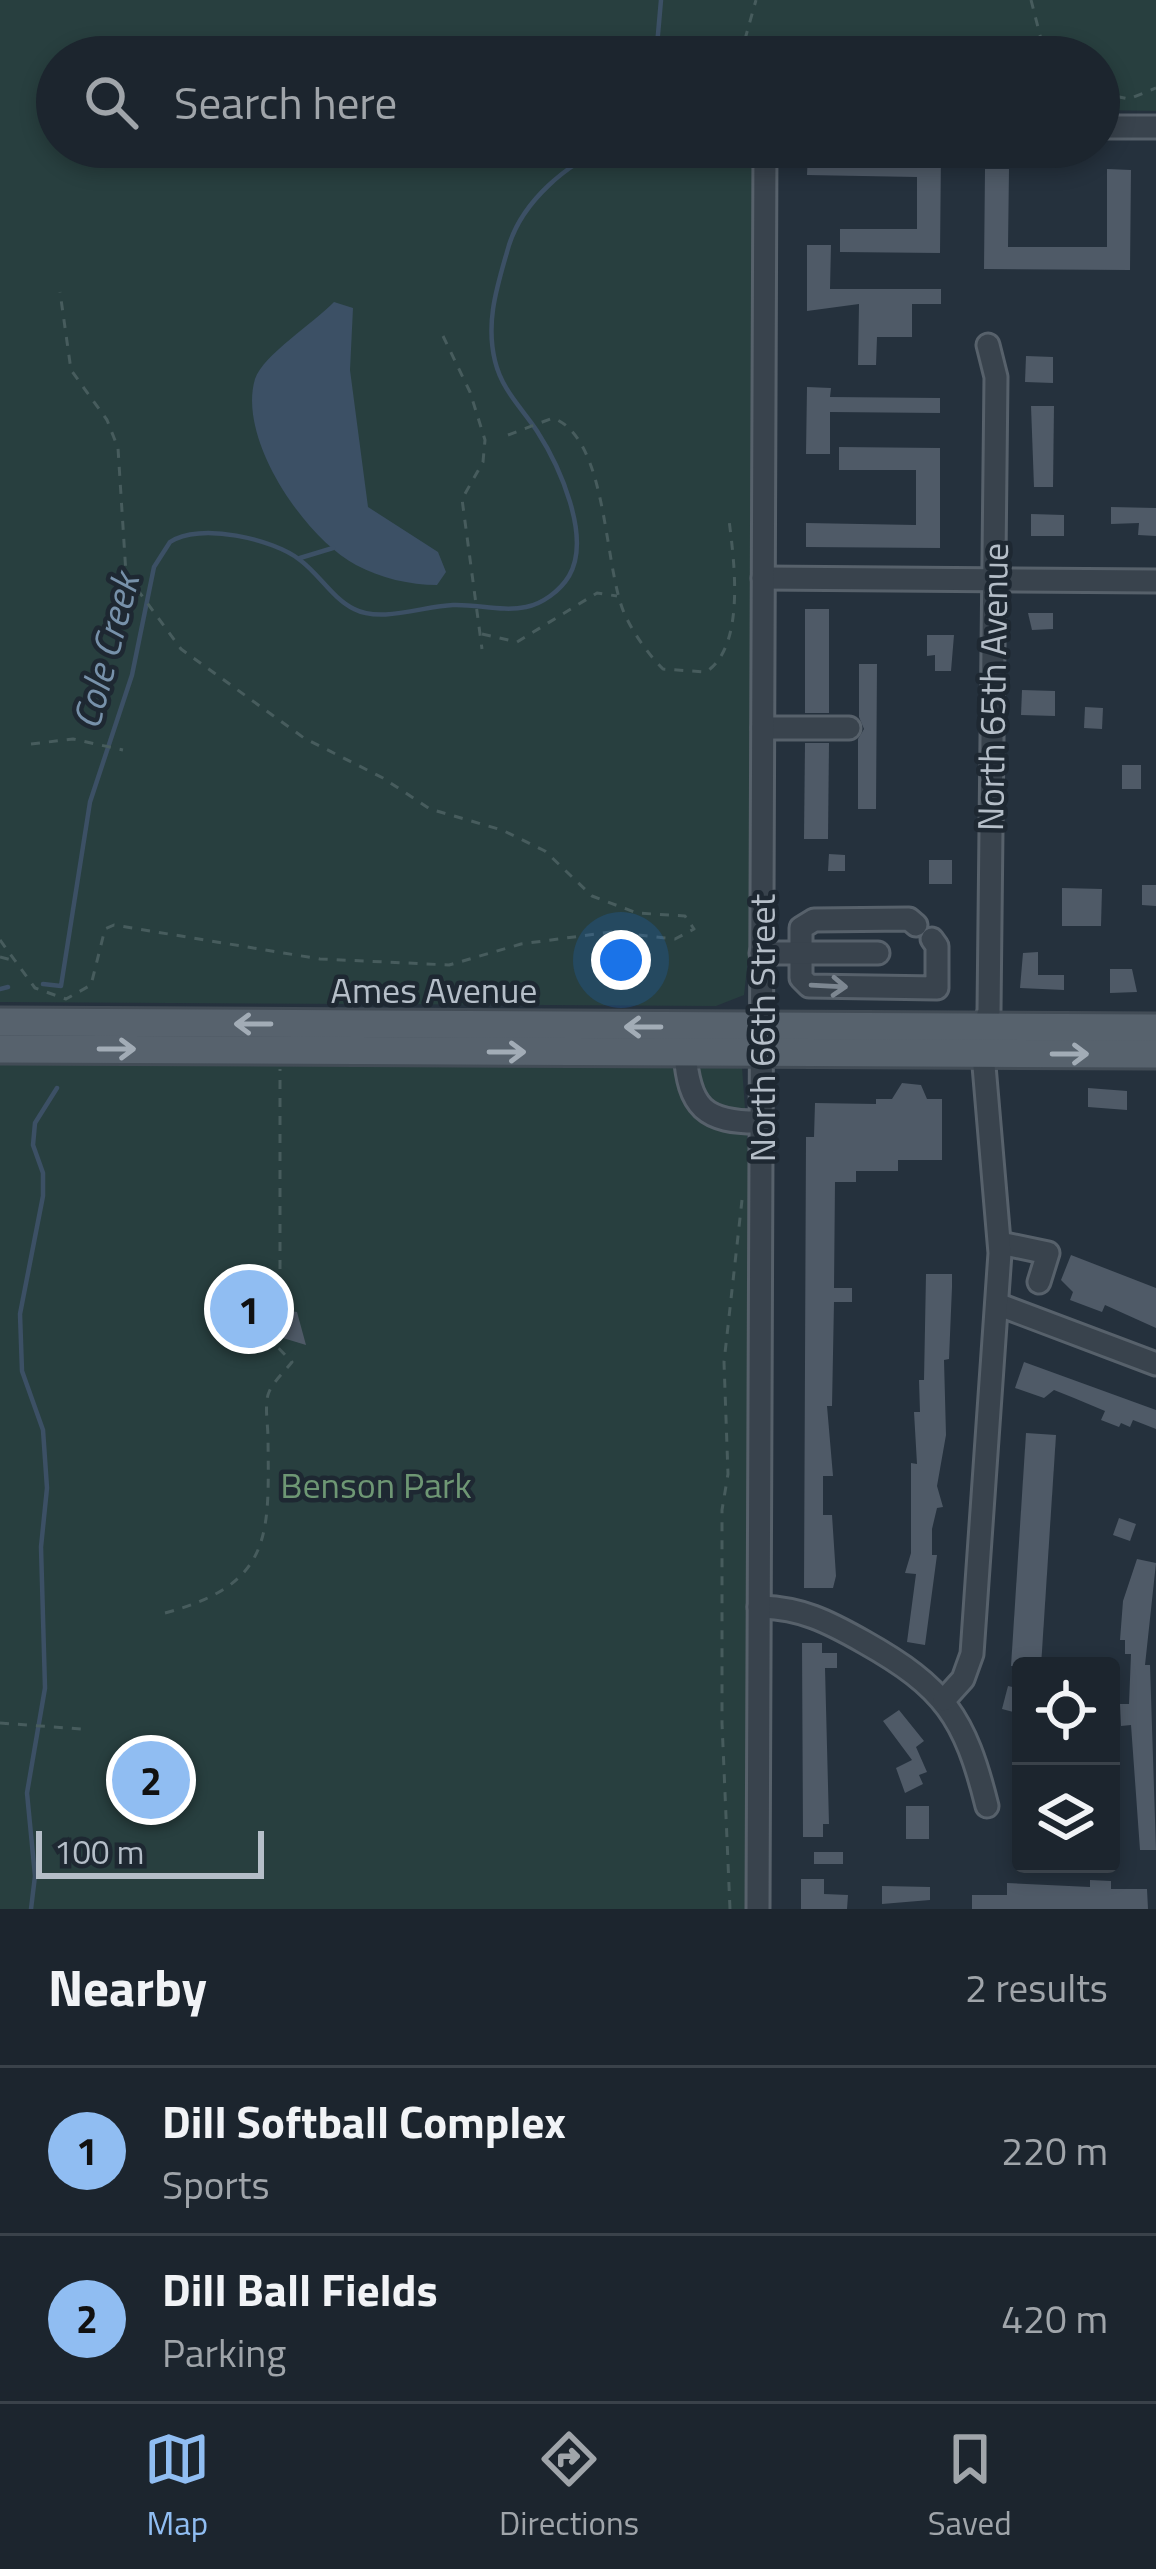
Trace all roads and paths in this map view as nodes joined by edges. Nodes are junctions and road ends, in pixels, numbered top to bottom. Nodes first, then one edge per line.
1 (756, 0) edge
2 (1031, 0) edge
3 (746, 36) edge
4 (1040, 36) edge
5 (1156, 88) edge
6 (1120, 97) edge
7 (1120, 127) edge
8 (1156, 127) edge
9 (765, 168) edge
10 (60, 292) dead end
11 (443, 336) dead end
12 (988, 345) dead end
13 (508, 435) dead end
14 (729, 520) dead end
15 (763, 578) junction
16 (992, 580) junction
17 (1156, 581) edge
18 (619, 596) junction
19 (482, 634) junction
20 (482, 649) dead end
21 (763, 728) junction
22 (849, 728) dead end
23 (31, 744) dead end
24 (123, 750) dead end
25 (0, 940) edge
26 (761, 952) junction
27 (800, 952) junction
28 (878, 953) dead end
29 (0, 957) edge
30 (16, 962) junction
31 (0, 1022) edge
32 (1156, 1028) edge
33 (760, 1040) junction
34 (984, 1041) junction
35 (0, 1049) edge
36 (685, 1053) junction
37 (1156, 1054) edge
38 (280, 1062) dead end
39 (761, 1122) junction
40 (743, 1195) dead end
41 (1000, 1243) junction
42 (1039, 1282) dead end
43 (997, 1304) junction
44 (1156, 1364) edge
45 (759, 1606) junction
46 (165, 1613) dead end
47 (944, 1700) junction
48 (1, 1723) edge
49 (81, 1730) dead end
50 (987, 1806) dead end
51 (730, 1909) edge
52 (758, 1909) edge

1 - 3 path
2 - 4 path
5 - 6 path
7 - 8 street
9 - 15 street, North 66th Street
10 - 30 path
11 - 19 path
12 - 16 street, North 65th Avenue
13 - 18 path
14 - 18 path
15 - 16 street
15 - 21 street, North 66th Street
16 - 17 street
16 - 34 street, North 65th Avenue
18 - 19 path
19 - 20 path
21 - 22 street
21 - 26 street, North 66th Street
23 - 24 path
25 - 30 path
26 - 27 street
26 - 33 street, North 66th Street
27 -> 27 street
27 - 28 street
29 - 30 path
33 -> 31 main road, Ames Avenue
32 - 34 main road, Ames Avenue
33 - 34 main road, Ames Avenue
33 - 36 main road, Ames Avenue
33 - 39 street, North 66th Street
34 -> 37 main road, Ames Avenue
34 - 41 street, North 65th Avenue
35 -> 36 main road, Ames Avenue
36 - 39 street
38 - 46 path
39 - 45 street, North 66th Street
40 - 51 path
41 - 42 street
41 - 43 street, North 65th Avenue
43 - 44 street
43 - 47 street, North 65th Avenue
45 - 47 street
45 - 52 street, North 66th Street
47 - 50 street
48 - 49 path

